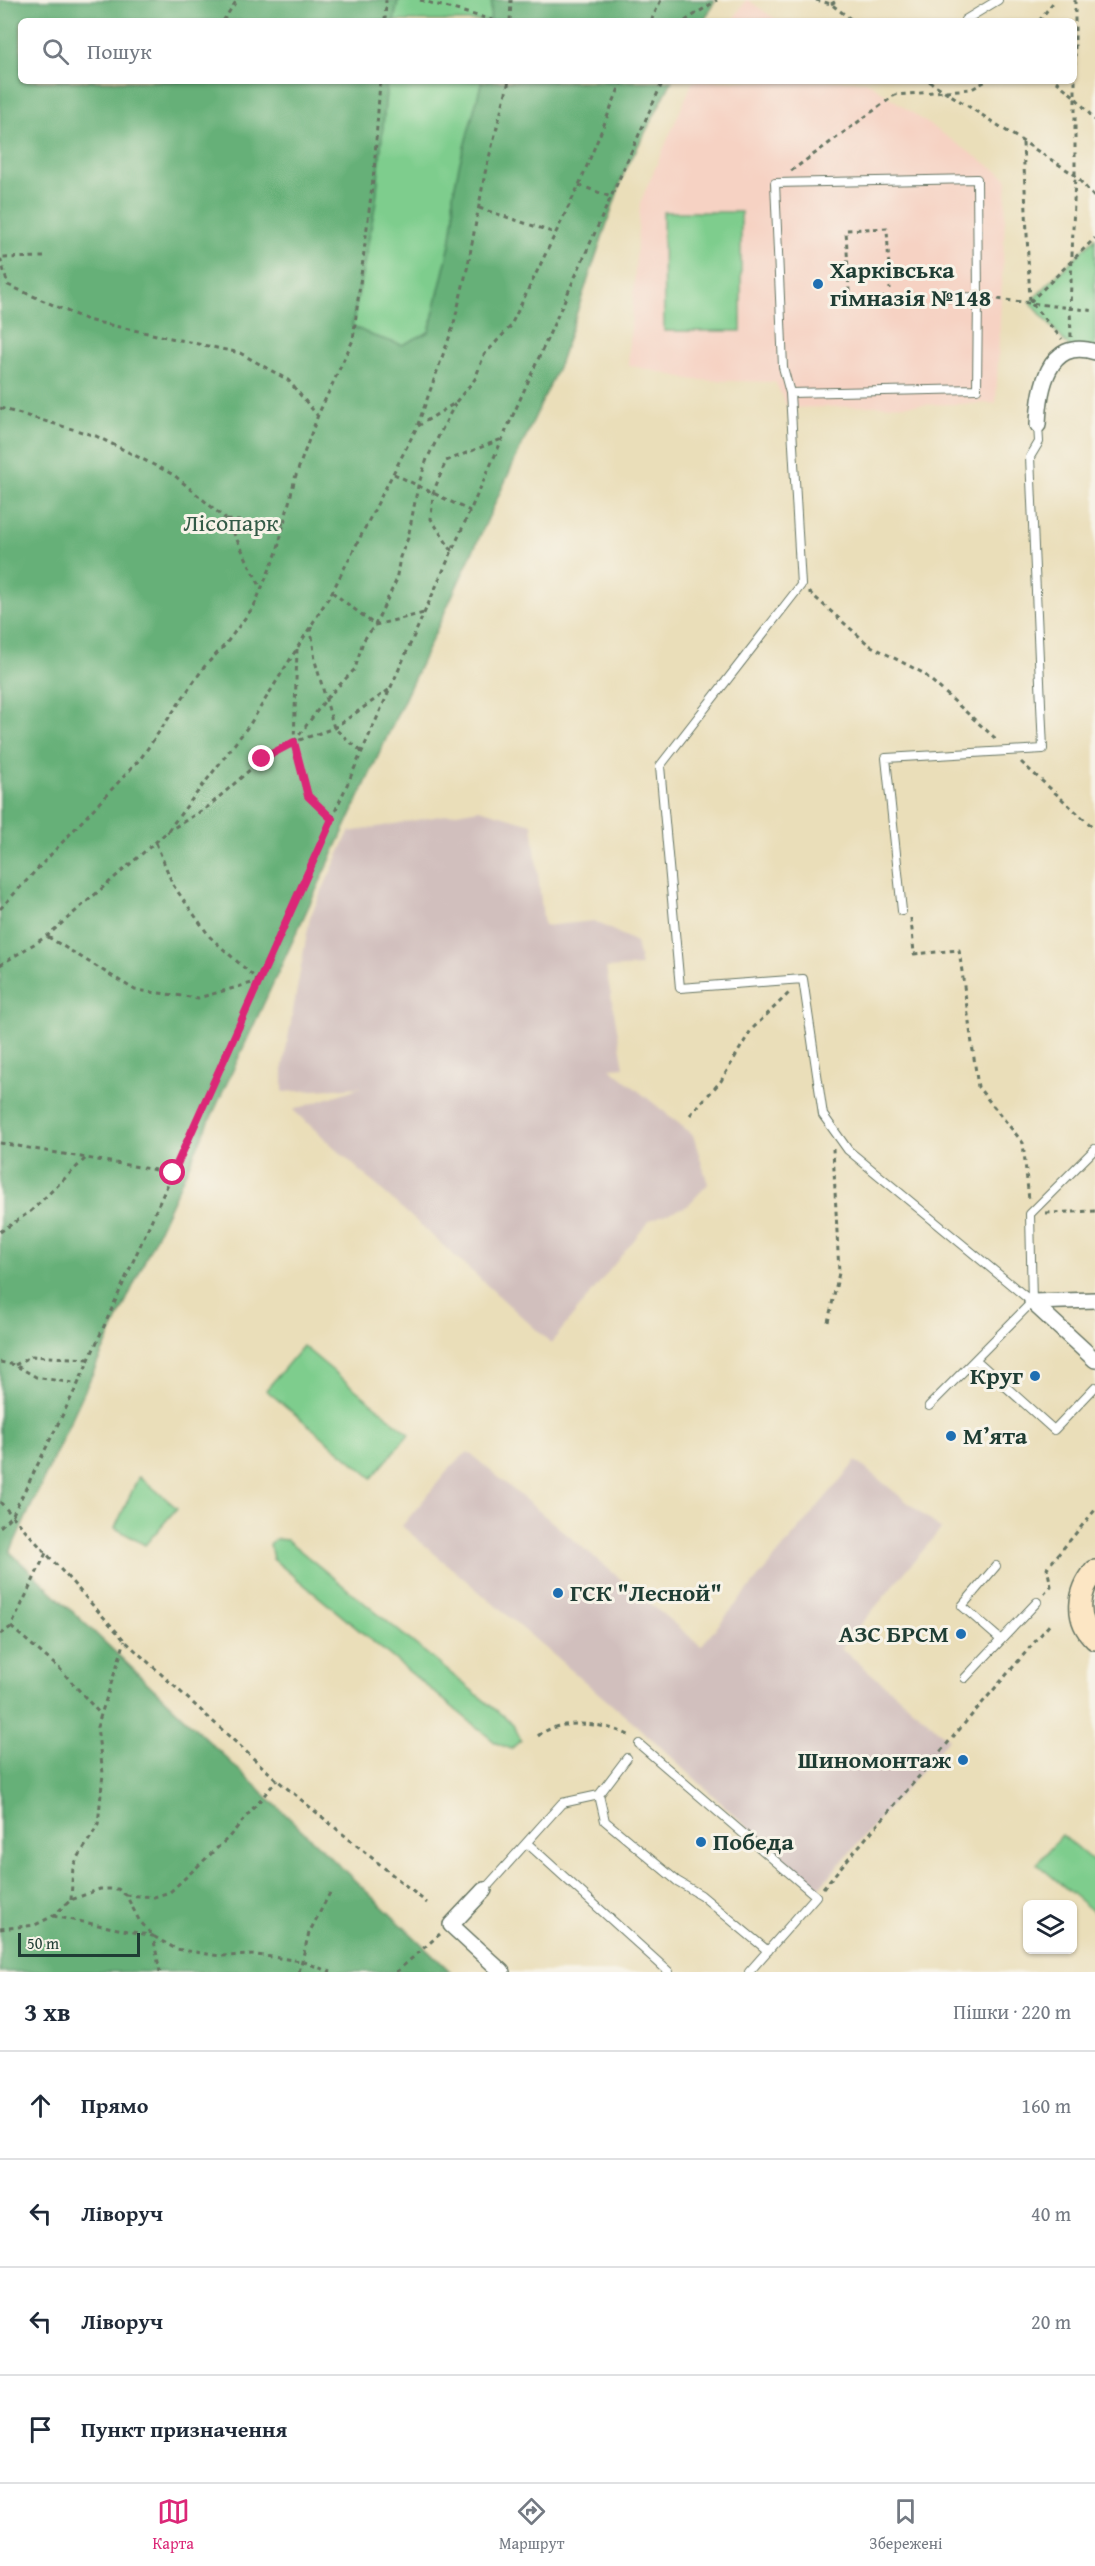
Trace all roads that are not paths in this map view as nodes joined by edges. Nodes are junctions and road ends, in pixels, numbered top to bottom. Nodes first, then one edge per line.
1 (998, 0) edge
2 (968, 18) edge
3 (978, 297) junction
4 (937, 298) dead end
5 (902, 300) dead end
6 (850, 303) road end
7 (1095, 352) edge
8 (790, 393) junction
9 (1038, 425) joint
10 (906, 910) road end
11 (1095, 1149) edge
12 (1095, 1300) edge
13 (1032, 1302) junction
14 (1095, 1359) edge
15 (976, 1360) junction
16 (1095, 1387) edge
17 (929, 1406) dead end
18 (996, 1566) dead end
19 (1095, 1571) edge
20 (1037, 1602) road end
21 (1095, 1639) edge
22 (1001, 1640) junction
23 (965, 1678) dead end
24 (639, 1744) road end
25 (627, 1758) dead end
26 (599, 1795) junction
27 (528, 1844) junction
28 (484, 1890) joint
29 (768, 1951) junction
30 (502, 1972) edge
31 (669, 1972) edge
32 (749, 1972) edge

1 - 2 lane
3 - 4 lane
3 - 8 lane
3 - 8 lane
5 - 6 lane
7 - 9 street
8 - 13 lane
9 - 10 lane
11 - 13 lane
12 - 13 street
13 - 14 street
13 - 15 lane
15 - 16 lane
15 - 17 lane
18 - 22 lane
19 - 21 main road
20 - 22 lane
22 - 23 lane
24 - 29 lane
25 - 26 lane
26 - 27 lane
26 - 29 lane
27 - 28 lane
27 - 31 lane
28 - 30 street
29 - 32 lane

